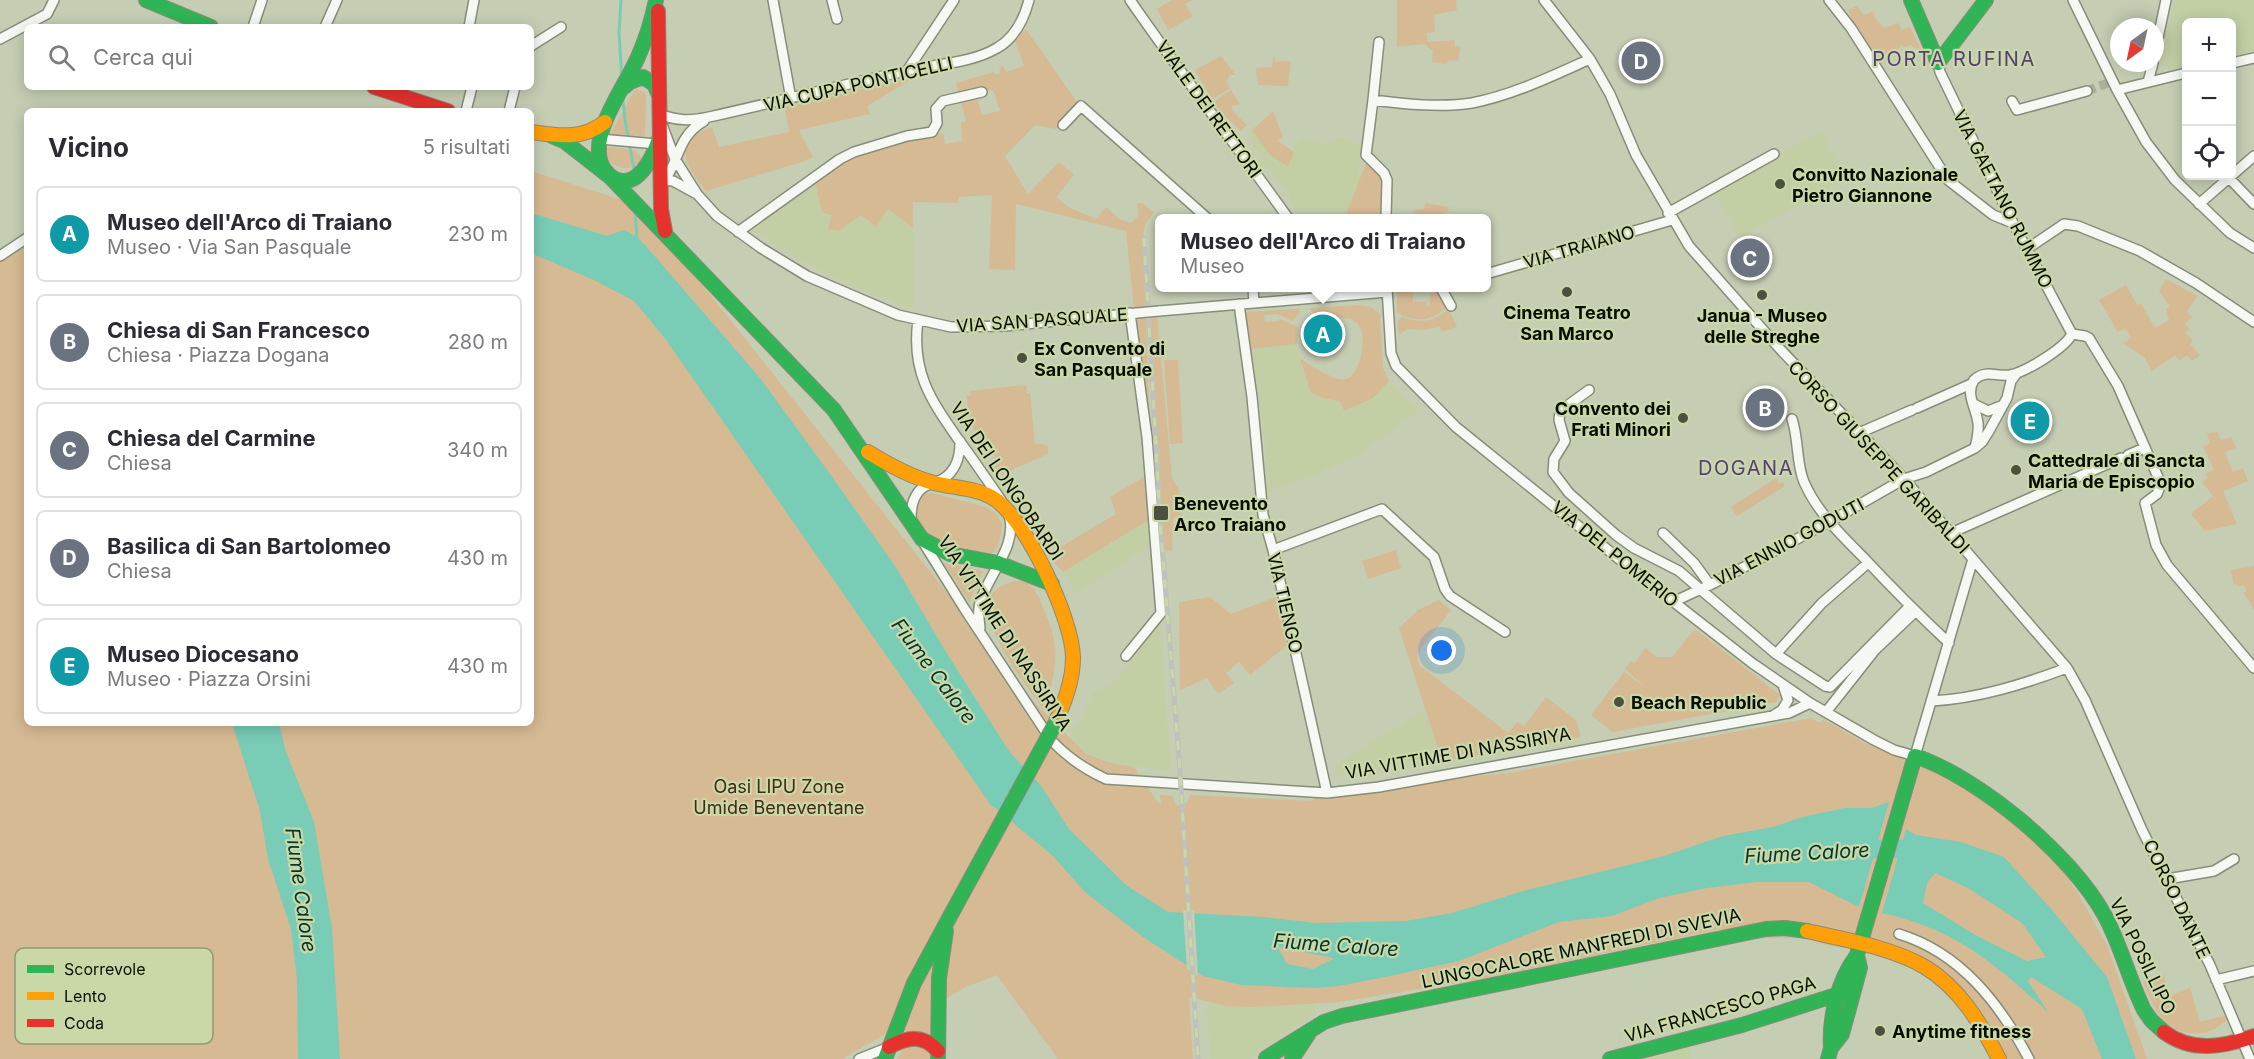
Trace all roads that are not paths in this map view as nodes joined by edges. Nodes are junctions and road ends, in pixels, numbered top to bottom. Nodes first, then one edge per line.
1 (54, 0) edge
2 (146, 0) edge
3 (262, 0) edge
4 (337, 0) edge
5 (474, 0) edge
6 (657, 0) edge
7 (773, 0) edge
8 (832, 0) edge
9 (954, 0) edge
10 (1029, 0) edge
11 (1130, 0) edge
12 (1544, 0) edge
13 (1829, 0) edge
14 (1911, 0) edge
15 (1986, 0) edge
16 (2073, 0) edge
17 (2166, 0) edge
18 (2162, 18) edge
19 (837, 19) dead end
20 (28, 24) edge
21 (204, 24) edge
22 (254, 24) edge
23 (326, 24) edge
24 (470, 24) edge
25 (24, 26) edge
26 (561, 27) dead end
27 (0, 39) edge
28 (1379, 42) dead end
29 (534, 44) edge
30 (2254, 58) edge
31 (1590, 59) junction
32 (2236, 62) edge
33 (1938, 63) junction
34 (908, 71) junction
35 (2150, 72) edge
36 (2182, 74) edge
37 (2148, 82) junction
38 (624, 87) junction
39 (383, 90) edge
40 (471, 90) edge
41 (514, 90) edge
42 (2117, 90) junction
43 (2087, 91) tunnel mouth
44 (982, 92) dead end
45 (659, 98) junction
46 (791, 99) junction
47 (1374, 100) junction
48 (2012, 101) dead end
49 (439, 108) edge
50 (467, 108) edge
51 (510, 108) edge
52 (659, 114) junction
53 (709, 117) junction
54 (608, 119) junction
55 (1063, 125) dead end
56 (534, 133) edge
57 (552, 136) junction
58 (600, 139) junction
59 (658, 142) junction
60 (1774, 154) dead end
61 (2254, 156) edge
62 (675, 159) junction
63 (2236, 172) edge
64 (610, 177) junction
65 (635, 178) junction
66 (663, 180) junction
67 (2227, 180) edge
68 (2231, 180) edge
69 (697, 194) junction
70 (2199, 204) junction
71 (2254, 204) edge
72 (1201, 214) edge
73 (1285, 214) edge
74 (1386, 214) edge
75 (1670, 217) junction
76 (2013, 223) junction
77 (738, 232) junction
78 (666, 234) junction
79 (24, 240) edge
80 (2254, 248) edge
81 (2027, 249) junction
82 (0, 256) edge
83 (1491, 272) edge
84 (1253, 292) edge
85 (1358, 292) edge
86 (1386, 292) edge
87 (1440, 292) edge
88 (1254, 303) junction
89 (1239, 304) junction
90 (1450, 306) dead end
91 (1133, 313) junction
92 (918, 320) junction
93 (2254, 322) edge
94 (2072, 334) junction
95 (2017, 373) junction
96 (1996, 374) junction
97 (1971, 384) junction
98 (2007, 389) junction
99 (1589, 390) dead end
100 (1974, 404) junction
101 (2001, 406) junction
102 (1792, 419) dead end
103 (1859, 433) junction
104 (960, 441) junction
105 (861, 447) junction
106 (1975, 448) junction
107 (2145, 448) junction
108 (1904, 479) junction
109 (932, 483) junction
110 (1007, 509) junction
111 (1829, 522) junction
112 (911, 523) junction
113 (1663, 532) dead end
114 (1951, 533) junction
115 (922, 539) junction
116 (1273, 550) junction
117 (1973, 559) junction
118 (998, 563) junction
119 (1868, 563) junction
120 (1052, 584) junction
121 (1706, 587) junction
122 (1672, 602) junction
123 (1913, 609) junction
124 (981, 632) junction
125 (1505, 632) dead end
126 (1949, 643) junction
127 (1873, 648) junction
128 (1776, 654) junction
129 (1126, 656) dead end
130 (2067, 668) junction
131 (2254, 668) edge
132 (1783, 684) junction
133 (1931, 701) junction
134 (1810, 703) junction
135 (1826, 712) junction
136 (1772, 716) junction
137 (1915, 756) junction
138 (2110, 758) joint
139 (1327, 793) junction
140 (2234, 859) dead end
141 (2167, 879) junction
142 (948, 920) junction
143 (1899, 934) dead end
144 (1858, 951) junction
145 (2254, 971) edge
146 (2216, 980) junction
147 (1839, 994) junction
148 (1312, 1029) junction
149 (2248, 1038) edge
150 (1832, 1045) edge
151 (887, 1053) edge
152 (939, 1056) edge
153 (1268, 1058) edge
154 (859, 1059) edge
155 (1292, 1059) edge
156 (1610, 1059) edge
157 (1999, 1059) edge
158 (2029, 1059) edge
159 (2250, 1059) edge

1 - 20 street
2 - 21 main road
3 - 22 street
4 - 23 street
5 - 24 street
6 - 38 main road
6 - 45 main road
7 - 46 street
8 - 19 street
9 - 34 street
10 - 34 street, VIA CUPA PONTICELLI
11 - 73 street, VIALE DEI RETTORI
12 - 31 street, CORSO GIUSEPPE GARIBALDI
13 - 76 street
14 - 33 main road
15 - 33 main road
16 - 42 street
17 - 18 street
25 - 27 street
26 - 29 street
28 - 47 street
30 - 32 street
31 - 47 street
31 - 75 street, CORSO GIUSEPPE GARIBALDI
33 - 76 street, VIA GAETANO RUMMO
34 - 46 street, VIA CUPA PONTICELLI
35 - 37 street
36 - 37 street
37 - 42 street
38 - 45 main road
38 - 54 main road
39 - 49 main road
40 - 50 street
41 - 51 street
42 - 70 street
43 - 48 street
44 - 77 street
45 - 52 main road
46 - 53 street, VIA CUPA PONTICELLI
47 - 74 street
52 - 53 street, VIA CUPA PONTICELLI
52 - 59 main road
52 - 62 street
53 - 62 street
54 - 57 main road
54 - 58 main road
55 - 72 street
56 - 57 main road
57 - 64 main road, VIA VITTIME DI NASSIRIYA
58 - 59 street
58 - 64 main road
59 - 65 main road
59 - 66 main road
60 - 75 street, VIA TRAIANO
61 - 63 street
62 - 66 street
62 - 69 street
64 - 65 main road
64 - 78 main road, VIA VITTIME DI NASSIRIYA
65 - 66 main road
66 - 69 street
66 - 78 main road
67 - 70 street
68 - 71 street
69 - 77 street, VIA SAN PASQUALE
70 - 80 street
75 - 83 street, VIA TRAIANO
75 - 103 street, CORSO GIUSEPPE GARIBALDI
76 - 81 street, VIA GAETANO RUMMO
77 - 92 street, VIA SAN PASQUALE
78 - 105 main road, VIA VITTIME DI NASSIRIYA
79 - 82 street
81 - 93 street
81 - 94 street, VIA GAETANO RUMMO
84 - 88 street
85 - 88 street, VIA SAN PASQUALE
86 - 122 street, VIA DEL POMERIO
87 - 90 street
88 - 89 street, VIA SAN PASQUALE
89 - 91 street, VIA SAN PASQUALE, bridge
89 - 116 street, VIA TIENGO
91 - 92 street, VIA SAN PASQUALE
91 - 129 street
92 - 104 street, VIA DEI LONGOBARDI
94 - 95 street
94 - 107 street
95 - 96 street
95 - 98 street
96 - 97 street
96 - 98 street
97 - 100 street
97 - 103 street
98 - 101 street
99 - 121 street
100 - 101 street
100 - 106 street
101 - 106 street
102 - 111 street
103 - 108 street, CORSO GIUSEPPE GARIBALDI
104 - 109 street
104 - 110 street, VIA DEI LONGOBARDI
105 - 109 main road
105 - 112 main road, VIA VITTIME DI NASSIRIYA
106 - 108 street, VIA ENNIO GODUTI
107 - 114 street
107 - 131 street
108 - 111 street, VIA ENNIO GODUTI
108 - 114 street, CORSO GIUSEPPE GARIBALDI
109 - 110 main road
109 - 112 street
110 - 118 street
110 - 120 main road, VIA DEI LONGOBARDI
111 - 119 street
111 - 121 street, VIA ENNIO GODUTI
112 - 115 main road, VIA VITTIME DI NASSIRIYA
113 - 121 street
114 - 117 street, CORSO GIUSEPPE GARIBALDI
115 - 118 main road
115 - 124 street, VIA VITTIME DI NASSIRIYA
116 - 125 street
116 - 139 street, VIA TIENGO
117 - 126 street
117 - 130 street, CORSO GIUSEPPE GARIBALDI
118 - 120 main road
118 - 124 street
119 - 123 street
119 - 128 street
120 - 142 main road, VIA DEI LONGOBARDI, bridge
121 - 122 street, VIA ENNIO GODUTI
121 - 128 street
122 - 132 street, VIA DEL POMERIO
123 - 126 street
123 - 127 street
124 - 139 street, VIA VITTIME DI NASSIRIYA
126 - 133 street
127 - 128 street
127 - 135 street
130 - 133 street
130 - 138 street, CORSO GIUSEPPE GARIBALDI
132 - 134 street, VIA DEL POMERIO
132 - 136 street
133 - 137 street
134 - 135 street, VIA DEL POMERIO
134 - 136 street, VIA VITTIME DI NASSIRIYA
135 - 137 street, VIA DEL POMERIO
136 - 139 street, VIA VITTIME DI NASSIRIYA
137 - 144 main road
137 - 149 main road, VIA POSILLIPO
138 - 141 street, CORSO DANTE
140 - 141 street
141 - 146 street, CORSO DANTE
142 - 151 main road, VIA DEI LONGOBARDI
142 - 152 main road, VIA DEI LONGOBARDI
143 - 158 street
144 - 147 main road
144 - 148 main road, LUNGOCALORE MANFREDI DI SVEVIA
144 - 150 main road
144 - 157 main road, LUNGOCALORE MANFREDI DI SVEVIA
145 - 146 street
146 - 149 street, CORSO DANTE
147 - 150 main road
147 - 156 main road, VIA FRANCESCO PAGA
148 - 153 main road, LUNGOCALORE MANFREDI DI SVEVIA
148 - 155 main road
149 - 159 street, CORSO DANTE
151 - 152 main road, VIA DEI LONGOBARDI
151 - 154 street

